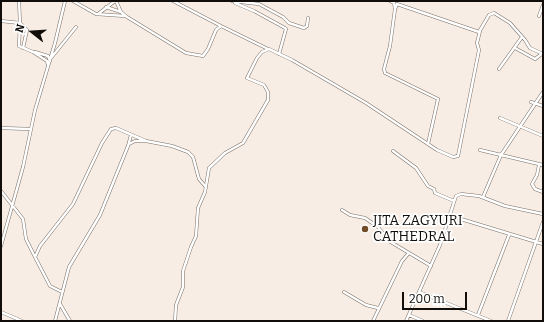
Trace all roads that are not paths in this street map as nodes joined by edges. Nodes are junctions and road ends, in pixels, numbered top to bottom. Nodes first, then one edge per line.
1 (20, 1) edge
2 (65, 1) edge
3 (73, 1) edge
4 (115, 1) edge
5 (173, 1) edge
6 (232, 1) edge
7 (390, 1) edge
8 (396, 3) junction
9 (543, 4) edge
10 (106, 7) junction
11 (121, 12) junction
12 (98, 14) junction
13 (539, 16) dead end
14 (127, 17) junction
15 (308, 18) dead end
16 (1, 21) edge
17 (20, 23) junction
18 (221, 26) junction
19 (76, 27) dead end
20 (480, 31) junction
21 (522, 37) junction
22 (23, 48) junction
23 (515, 48) dead end
24 (269, 49) junction
25 (543, 53) edge
26 (279, 54) junction
27 (49, 61) junction
28 (499, 69) dead end
29 (543, 92) edge
30 (533, 103) junction
31 (543, 106) edge
32 (500, 118) dead end
33 (519, 126) junction
34 (1, 128) edge
35 (30, 130) junction
36 (131, 134) junction
37 (543, 136) edge
38 (146, 141) junction
39 (129, 144) junction
40 (428, 144) junction
41 (480, 150) dead end
42 (393, 151) dead end
43 (501, 155) junction
44 (539, 165) junction
45 (543, 166) edge
46 (206, 186) junction
47 (1, 191) edge
48 (543, 192) edge
49 (483, 198) junction
50 (454, 201) junction
51 (13, 205) junction
52 (342, 210) dead end
53 (543, 214) edge
54 (451, 216) junction
55 (543, 222) edge
56 (509, 235) junction
57 (536, 242) junction
58 (543, 244) edge
59 (1, 246) edge
60 (408, 254) junction
61 (35, 257) junction
62 (431, 266) junction
63 (62, 292) junction
64 (344, 292) dead end
65 (419, 292) junction
66 (59, 304) junction
67 (378, 308) junction
68 (1, 312) edge
69 (409, 315) junction
70 (478, 315) junction
71 (22, 321) edge
72 (55, 321) edge
73 (70, 321) edge
74 (175, 321) edge
75 (373, 321) edge
76 (406, 321) edge
77 (423, 321) edge
78 (491, 321) edge
79 (508, 321) edge

1 - 17 street
2 - 27 street
3 - 12 street
4 - 10 street
4 - 11 street
5 - 18 street
6 - 15 street
6 - 26 street
7 - 8 street
8 - 20 street
8 - 40 street
9 - 13 street
10 - 11 street
10 - 12 street
11 - 14 street
12 - 14 street
14 - 18 street
16 - 17 street
17 - 22 street
17 - 22 street
18 - 24 street
19 - 27 street
20 - 21 street
20 - 40 street
21 - 25 street
21 - 28 street
22 - 27 street
23 - 25 street
24 - 26 street
24 - 46 street
26 - 40 street
27 - 35 street
29 - 30 street
30 - 31 street
30 - 33 street
32 - 33 street
33 - 37 street
33 - 43 street
34 - 35 street
35 - 51 street
36 - 38 street
36 - 39 street
36 - 61 street
38 - 39 street
38 - 46 street
39 - 63 street
41 - 43 street
42 - 50 street
43 - 44 street
43 - 49 street
44 - 45 street
44 - 48 street
46 - 74 street
47 - 51 street
49 - 50 street
49 - 53 street
50 - 54 street
51 - 59 street
51 - 61 street
52 - 60 street
54 - 56 street
54 - 62 street
55 - 57 street
56 - 57 street
56 - 70 street
57 - 58 street
57 - 79 street
60 - 62 street
60 - 67 street
61 - 63 street
62 - 65 street
63 - 66 street
64 - 67 street
65 - 69 street
65 - 70 street
66 - 72 street
66 - 73 street
67 - 75 street
68 - 71 street
69 - 76 street
69 - 77 street
70 - 78 street

